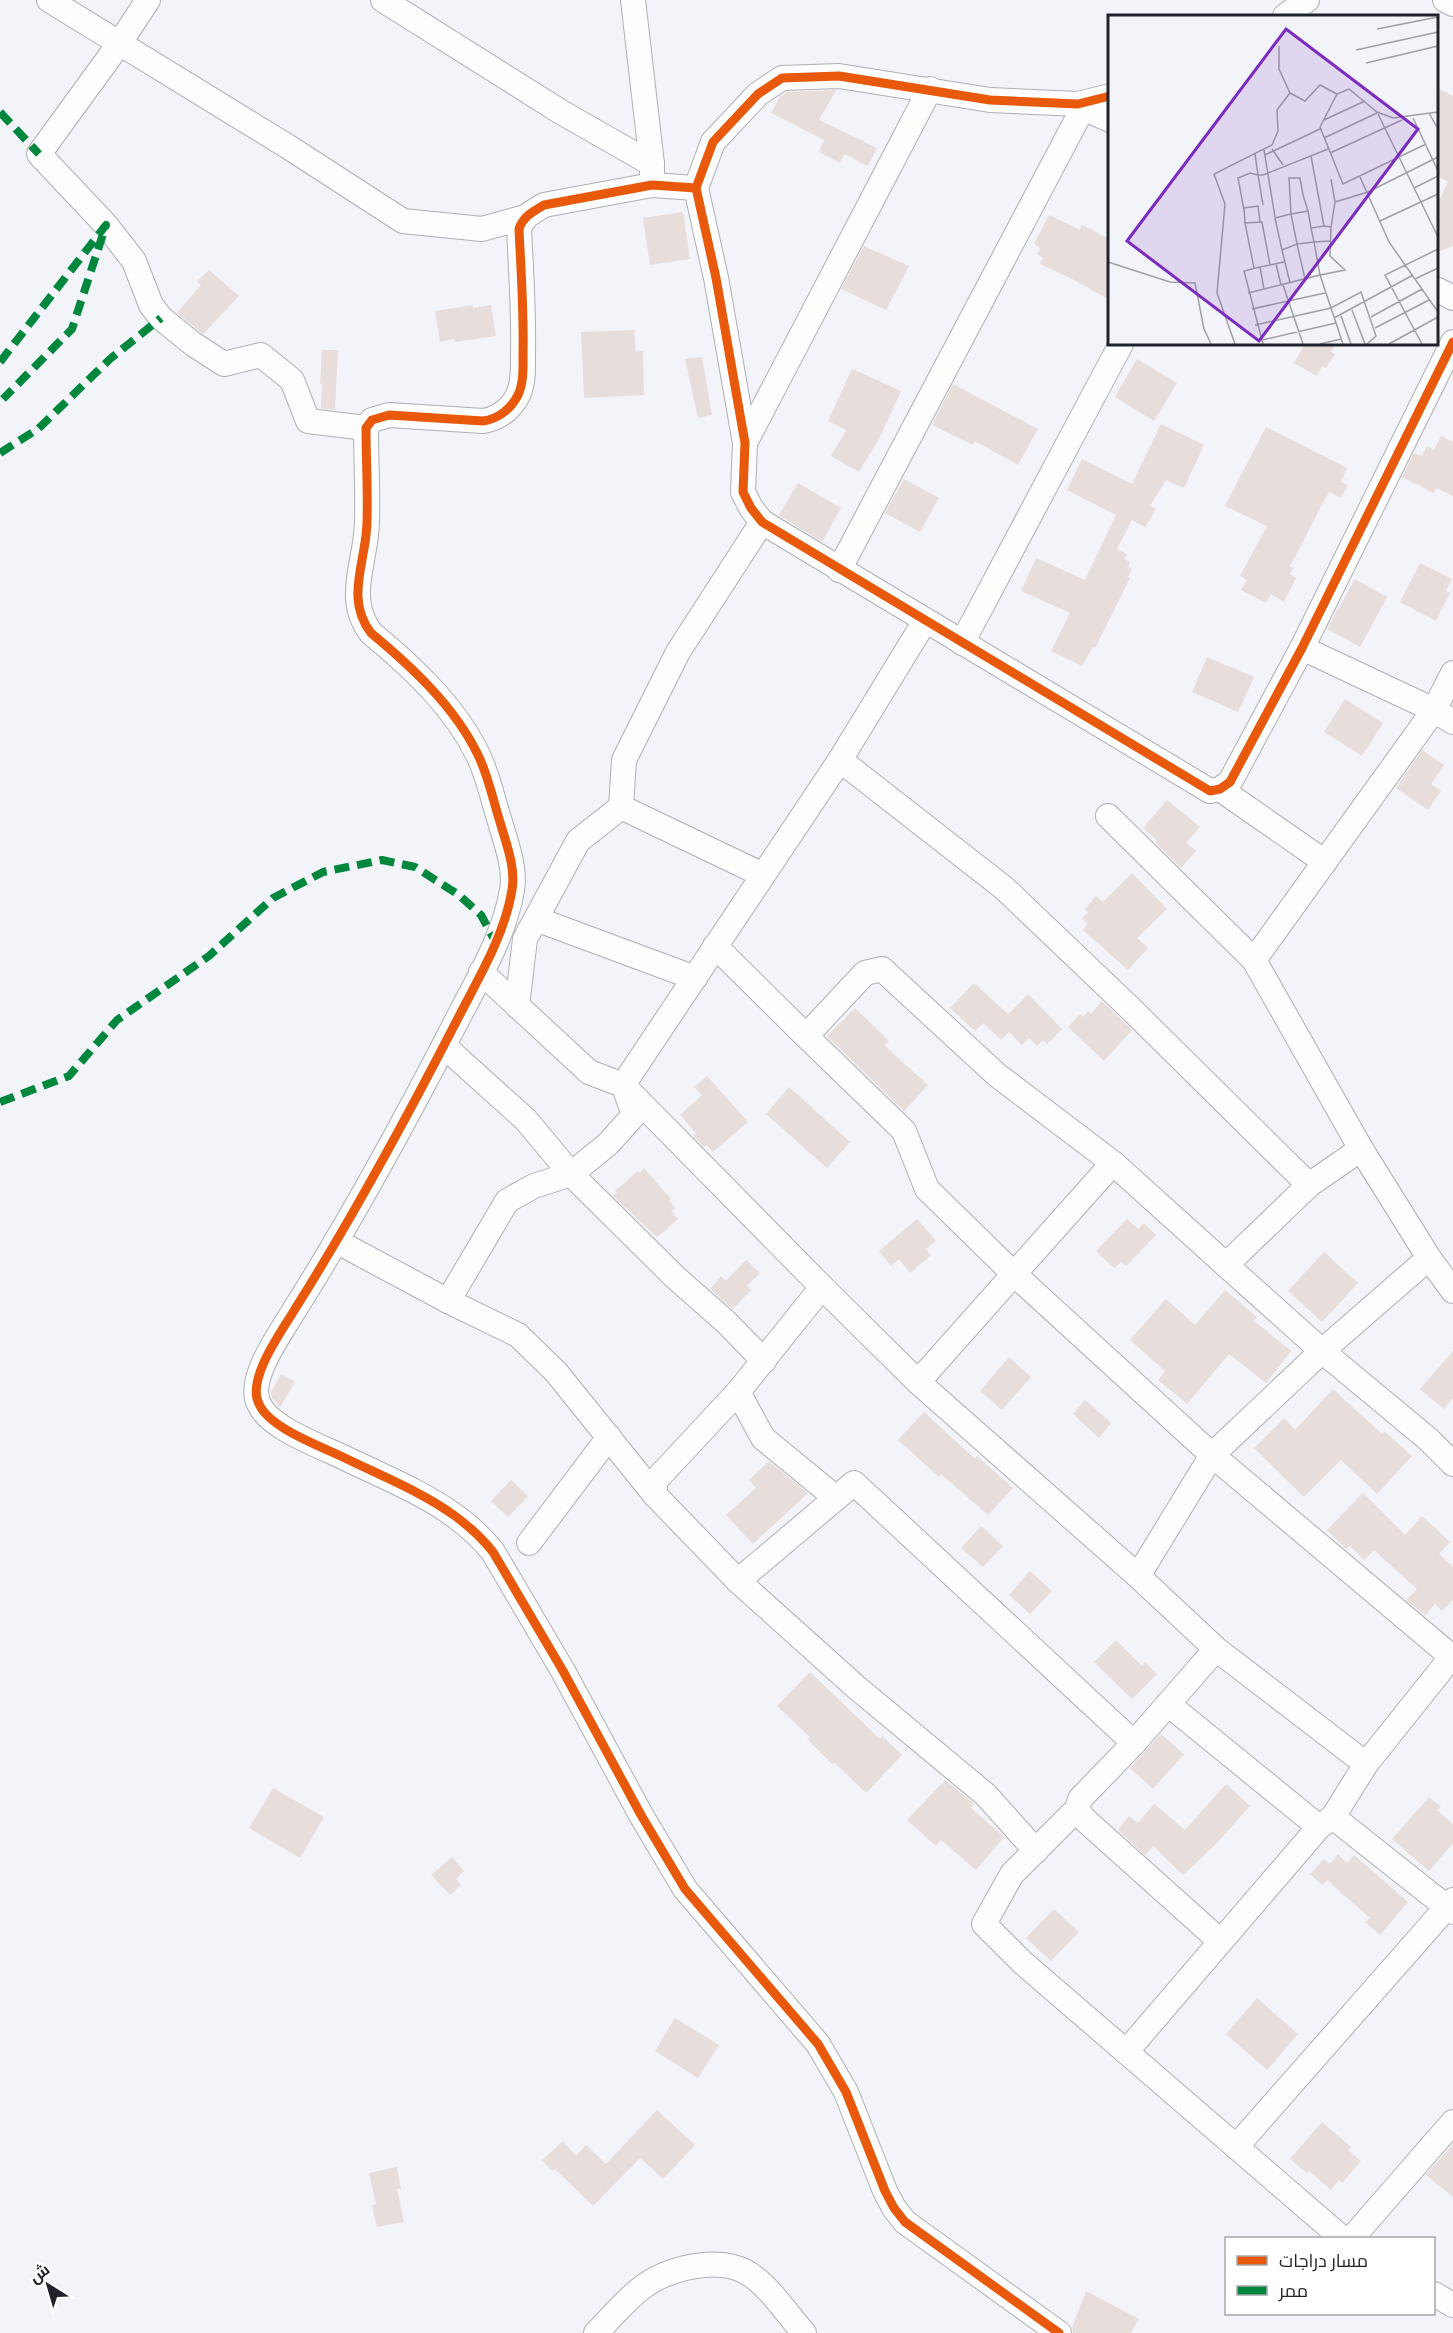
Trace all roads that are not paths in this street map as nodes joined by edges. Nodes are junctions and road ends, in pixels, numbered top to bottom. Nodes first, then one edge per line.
1 (48, 0) edge
2 (148, 0) edge
3 (383, 0) edge
4 (633, 0) edge
5 (1308, 0) edge
6 (1445, 0) edge
7 (1453, 4) edge
8 (1286, 15) edge
9 (1300, 15) edge
10 (120, 44) junction
11 (930, 90) junction
12 (1108, 97) edge
13 (1081, 106) junction
14 (1108, 119) edge
15 (652, 174) junction
16 (696, 188) junction
17 (525, 217) junction
18 (1438, 290) edge
19 (1453, 298) edge
20 (1453, 342) edge
21 (1120, 345) edge
22 (366, 428) junction
23 (745, 443) junction
24 (762, 522) junction
25 (839, 570) junction
26 (925, 621) junction
27 (962, 643) junction
28 (1302, 648) junction
29 (1453, 673) edge
30 (1444, 716) edge
31 (840, 760) junction
32 (1220, 789) junction
33 (621, 807) junction
34 (1108, 816) dead end
35 (1325, 862) junction
36 (763, 875) junction
37 (536, 919) junction
38 (716, 946) junction
39 (1254, 960) junction
40 (481, 972) junction
41 (695, 978) junction
42 (517, 1006) junction
43 (806, 1036) junction
44 (444, 1046) junction
45 (623, 1084) junction
46 (1361, 1149) junction
47 (1113, 1163) junction
48 (571, 1174) junction
49 (1309, 1185) junction
50 (336, 1241) junction
51 (1429, 1258) junction
52 (1226, 1265) junction
53 (1014, 1274) junction
54 (822, 1287) junction
55 (1453, 1291) edge
56 (448, 1301) junction
57 (1322, 1351) junction
58 (764, 1361) junction
59 (918, 1382) junction
60 (738, 1392) junction
61 (609, 1437) junction
62 (1212, 1455) junction
63 (1453, 1464) edge
64 (655, 1495) junction
65 (836, 1498) junction
66 (529, 1543) dead end
67 (1138, 1576) junction
68 (738, 1581) junction
69 (1216, 1649) junction
70 (1453, 1656) edge
71 (1168, 1704) junction
72 (1134, 1743) junction
73 (1366, 1764) junction
74 (1077, 1809) junction
75 (1326, 1822) junction
76 (1036, 1851) junction
77 (1451, 1906) edge
78 (1220, 1941) junction
79 (1126, 2052) junction
80 (1453, 2122) edge
81 (1236, 2147) junction
82 (1341, 2237) edge
83 (1353, 2237) edge
84 (1435, 2295) edge
85 (1453, 2305) edge
86 (596, 2333) edge
87 (804, 2333) edge
88 (1059, 2333) edge

1 - 10 street
2 - 10 street
3 - 15 street
4 - 15 street
5 - 8 street
5 - 9 street
6 - 7 street
10 - 17 street
10 - 22 street
11 - 13 street
11 - 16 street
11 - 23 street
12 - 13 street
13 - 14 street
13 - 25 street
15 - 16 street
15 - 17 street
16 - 23 street
17 - 22 street
18 - 19 street
20 - 28 street
21 - 27 street
22 - 40 street
23 - 24 street
24 - 25 street
24 - 33 street
25 - 26 street
26 - 27 street
26 - 31 street
27 - 32 street
28 - 30 street
28 - 32 street
29 - 30 street
30 - 35 street
31 - 36 street
31 - 49 street
32 - 35 street
33 - 36 street
33 - 37 street
34 - 39 street
35 - 39 street
36 - 38 street
37 - 41 street
37 - 42 street
38 - 41 street
38 - 43 street
39 - 46 street
40 - 42 street
40 - 44 street
41 - 45 street
42 - 45 street
43 - 47 street
43 - 53 street
44 - 48 street
44 - 50 street
45 - 48 street
45 - 54 street
46 - 49 street
46 - 51 street
47 - 52 street
47 - 53 street
48 - 56 street
48 - 58 street
49 - 52 street
50 - 56 street
50 - 88 street
51 - 55 street
51 - 57 street
52 - 57 street
53 - 59 street
53 - 62 street
54 - 58 street
54 - 59 street
56 - 61 street
57 - 62 street
57 - 63 street
58 - 60 street
59 - 67 street
60 - 64 street
60 - 65 street
61 - 64 street
61 - 66 street
62 - 67 street
62 - 70 street
64 - 68 street
65 - 68 street
65 - 72 street
67 - 69 street
68 - 76 street
69 - 71 street
69 - 73 street
70 - 73 street
71 - 72 street
71 - 75 street
72 - 74 street
73 - 75 street
74 - 76 street
74 - 78 street
75 - 77 street
75 - 78 street
76 - 79 street
77 - 81 street
78 - 79 street
79 - 81 street
80 - 83 street
81 - 82 street
84 - 85 street
86 - 87 street

